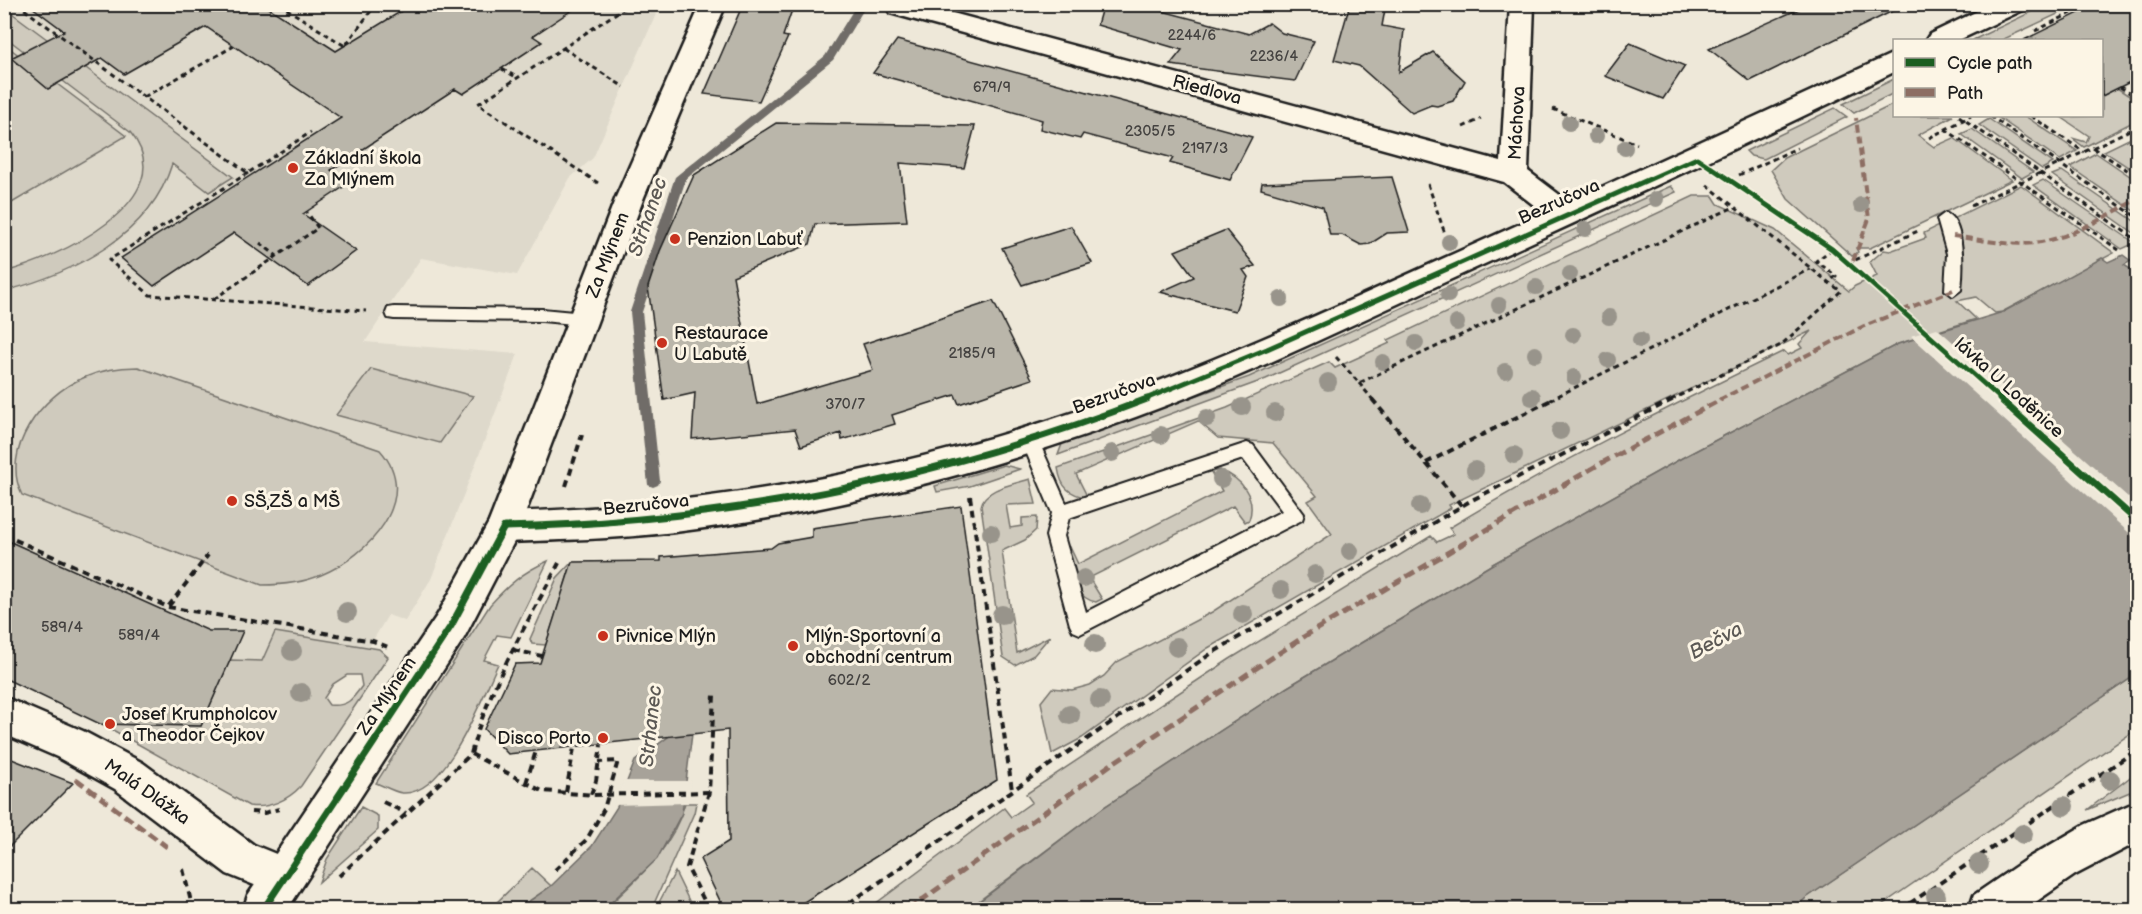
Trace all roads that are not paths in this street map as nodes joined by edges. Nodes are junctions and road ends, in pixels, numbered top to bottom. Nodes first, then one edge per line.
1 (714, 4) edge
2 (1522, 4) edge
3 (2014, 4) edge
4 (899, 7) dead end
5 (1941, 39) edge
6 (1893, 62) edge
7 (1514, 175) junction
8 (1568, 215) junction
9 (1945, 219) road end
10 (1953, 290) dead end
11 (394, 313) road end
12 (584, 319) junction
13 (1030, 440) junction
14 (1062, 513) junction
15 (504, 527) junction
16 (4, 715) edge
17 (2138, 821) edge
18 (277, 899) edge
19 (1989, 909) edge

1 - 12 street, Za Mlýnem
2 - 7 street, Máchova
3 - 5 street
4 - 7 street, Riedlova
6 - 8 street, Bezručova
7 - 8 street, Máchova
8 - 13 street, Bezručova
9 - 10 lane
11 - 12 lane
12 - 15 street, Za Mlýnem
13 - 14 lane
13 - 15 street, Bezručova
14 - 14 lane
15 - 18 street, Za Mlýnem
16 - 18 street, Malá Dlážka
17 - 19 street

